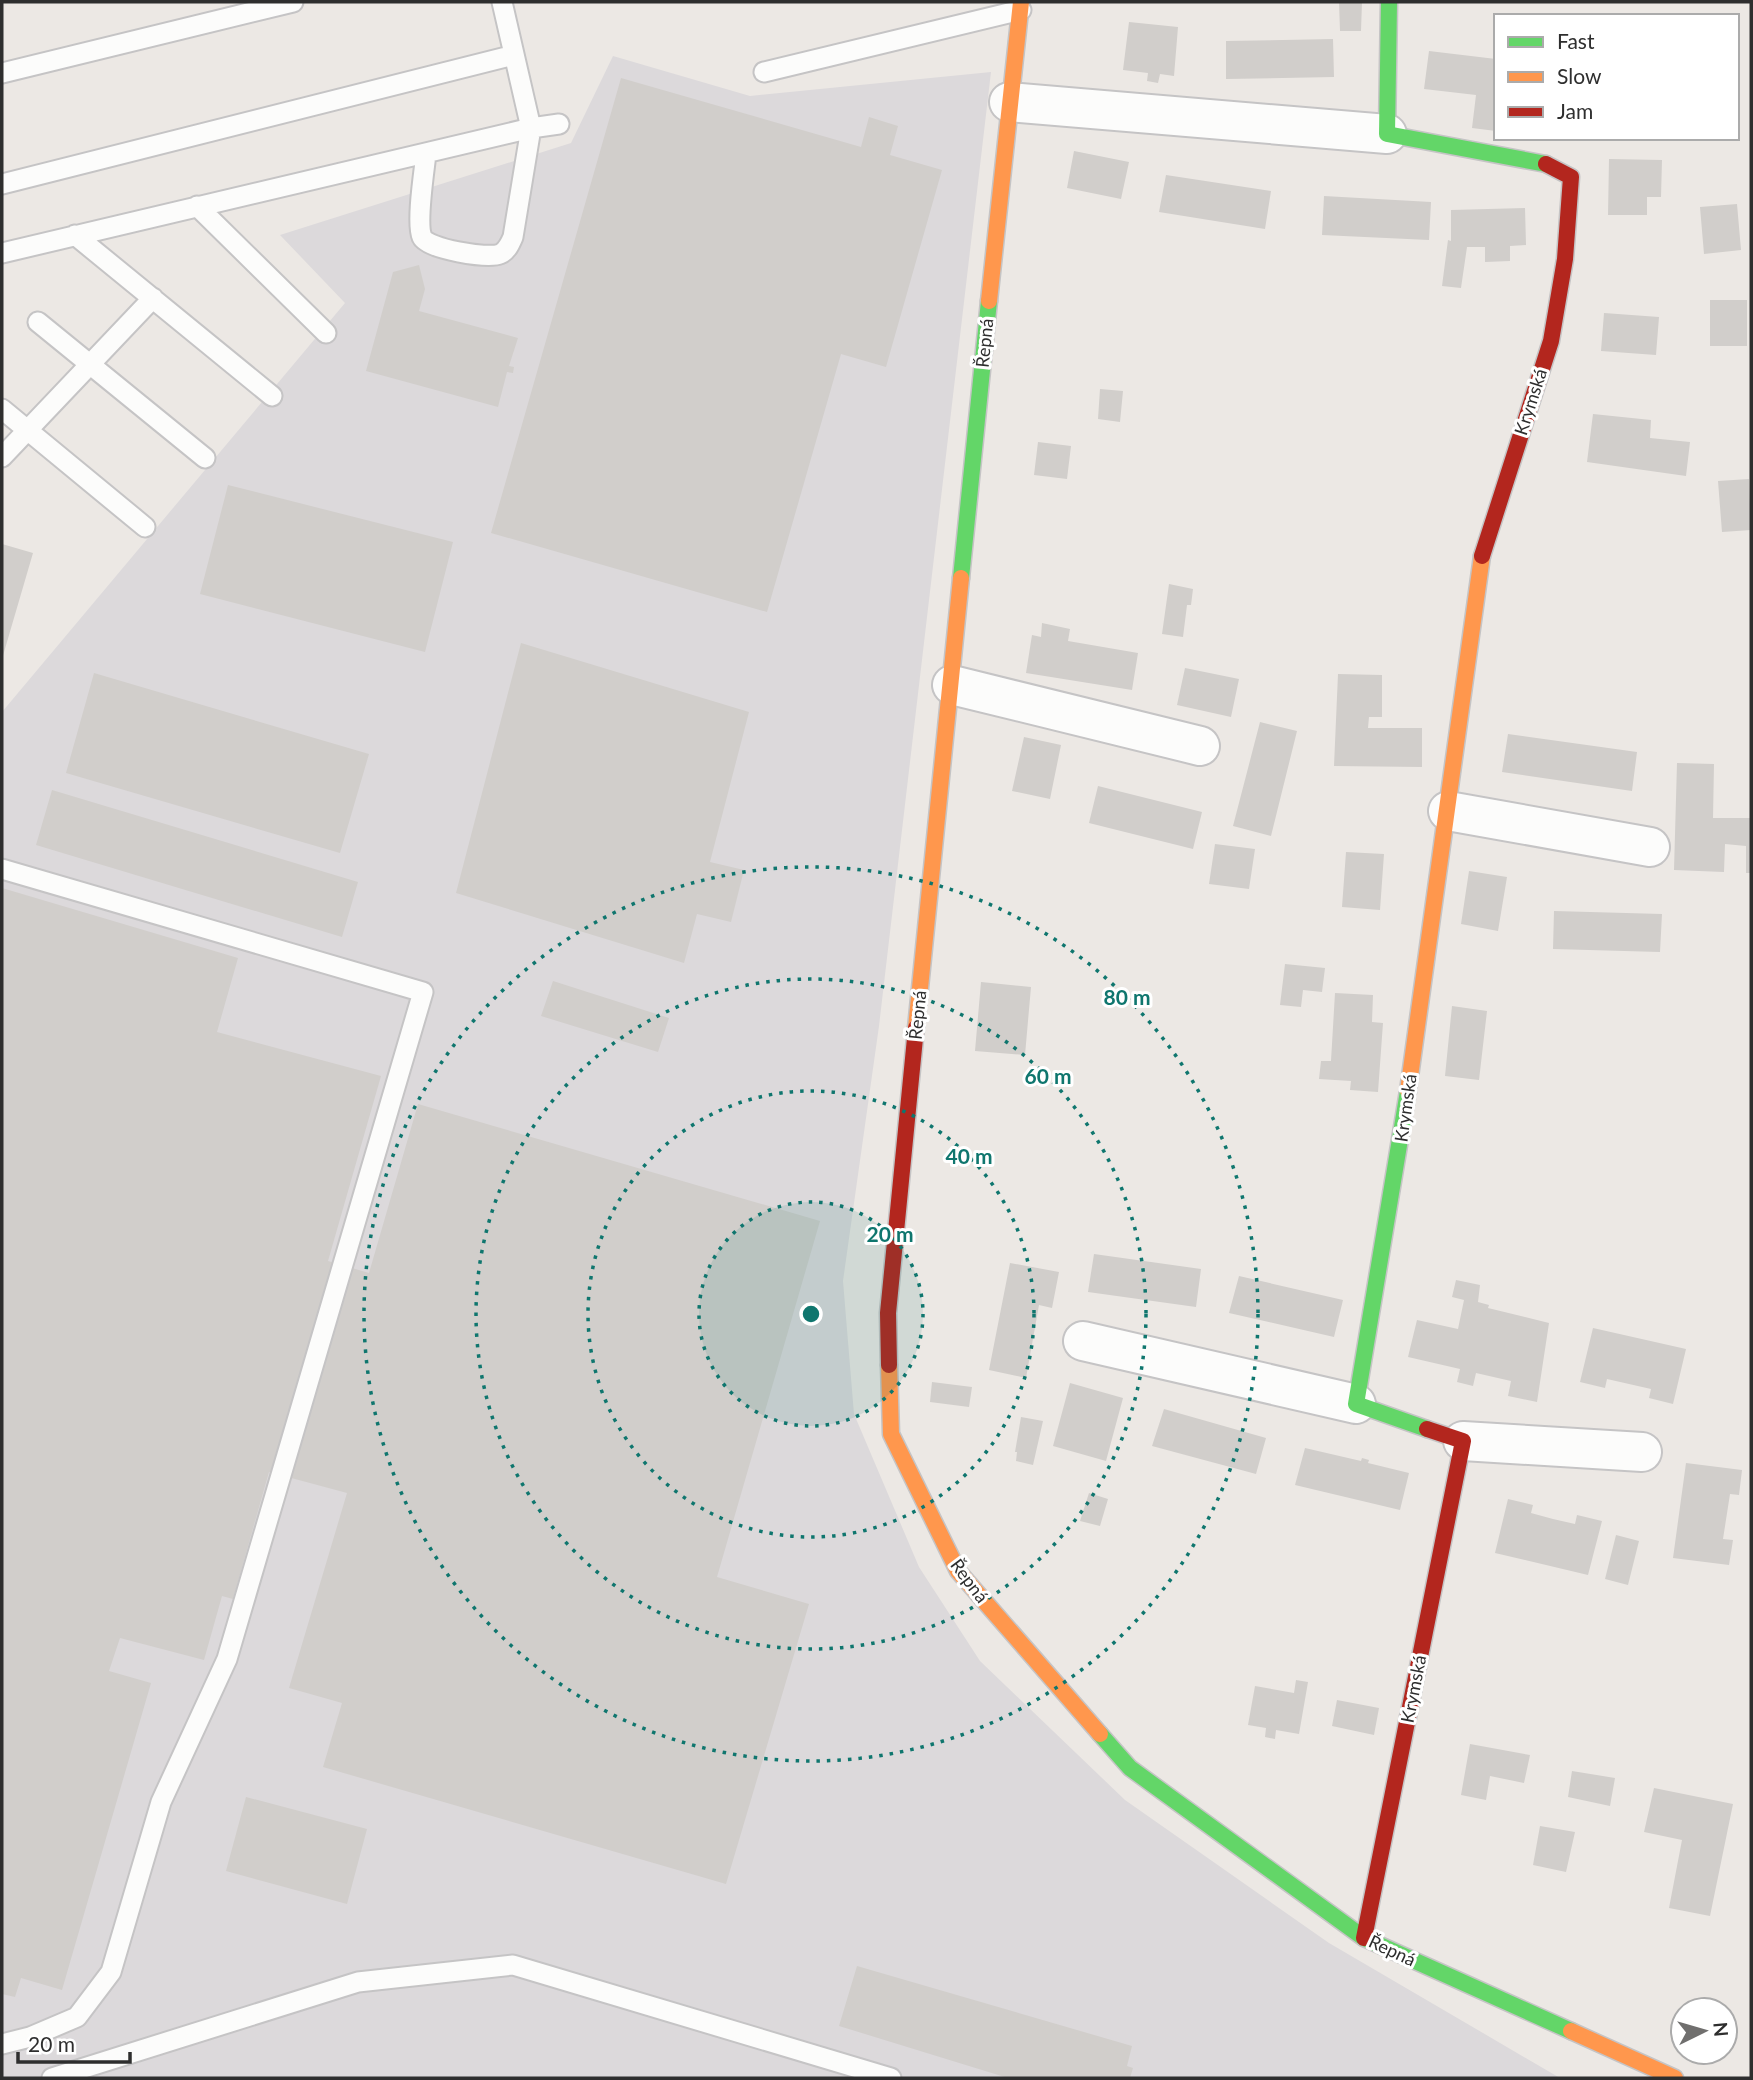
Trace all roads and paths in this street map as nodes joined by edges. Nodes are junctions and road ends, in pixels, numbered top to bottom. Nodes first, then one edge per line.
1 (293, 2) edge
2 (502, 2) edge
3 (1390, 2) edge
4 (1021, 6) edge
5 (514, 55) junction
6 (764, 72) dead end
7 (2, 74) edge
8 (1009, 103) junction
9 (559, 124) dead end
10 (531, 128) junction
11 (1387, 134) junction
12 (426, 154) junction
13 (2, 184) edge
14 (197, 206) junction
15 (75, 235) junction
16 (2, 253) edge
17 (153, 298) junction
18 (38, 322) dead end
19 (326, 333) dead end
20 (90, 363) junction
21 (272, 396) dead end
22 (2, 409) edge
23 (28, 429) junction
24 (2, 457) edge
25 (205, 458) dead end
26 (145, 527) dead end
27 (952, 685) junction
28 (1200, 746) dead end
29 (1448, 811) junction
30 (1650, 847) dead end
31 (2, 869) edge
32 (1083, 1341) dead end
33 (1356, 1404) junction
34 (1463, 1441) junction
35 (1642, 1452) dead end
36 (1364, 1938) junction
37 (2, 2044) edge
38 (52, 2078) edge
39 (891, 2078) edge
40 (1675, 2078) edge

1 - 7 lane
2 - 5 lane
3 - 11 street
4 - 6 lane
4 - 8 street, Řepná
5 - 10 lane
5 - 13 lane
8 - 11 street, Krymská
8 - 27 street, Řepná
9 - 10 lane
10 - 12 lane
10 - 12 lane
11 - 29 street, Krymská
12 - 14 lane
14 - 15 lane
14 - 19 lane
15 - 16 lane
15 - 17 lane
17 - 20 lane
17 - 21 lane
18 - 20 lane
20 - 23 lane
20 - 25 lane
22 - 23 lane
23 - 24 lane
23 - 26 lane
27 - 28 street
27 - 36 street, Řepná
29 - 30 street
29 - 33 street, Krymská
31 - 37 lane
32 - 33 street
33 - 34 street
34 - 35 street
34 - 36 street, Krymská
36 - 40 street, Řepná
38 - 39 lane

